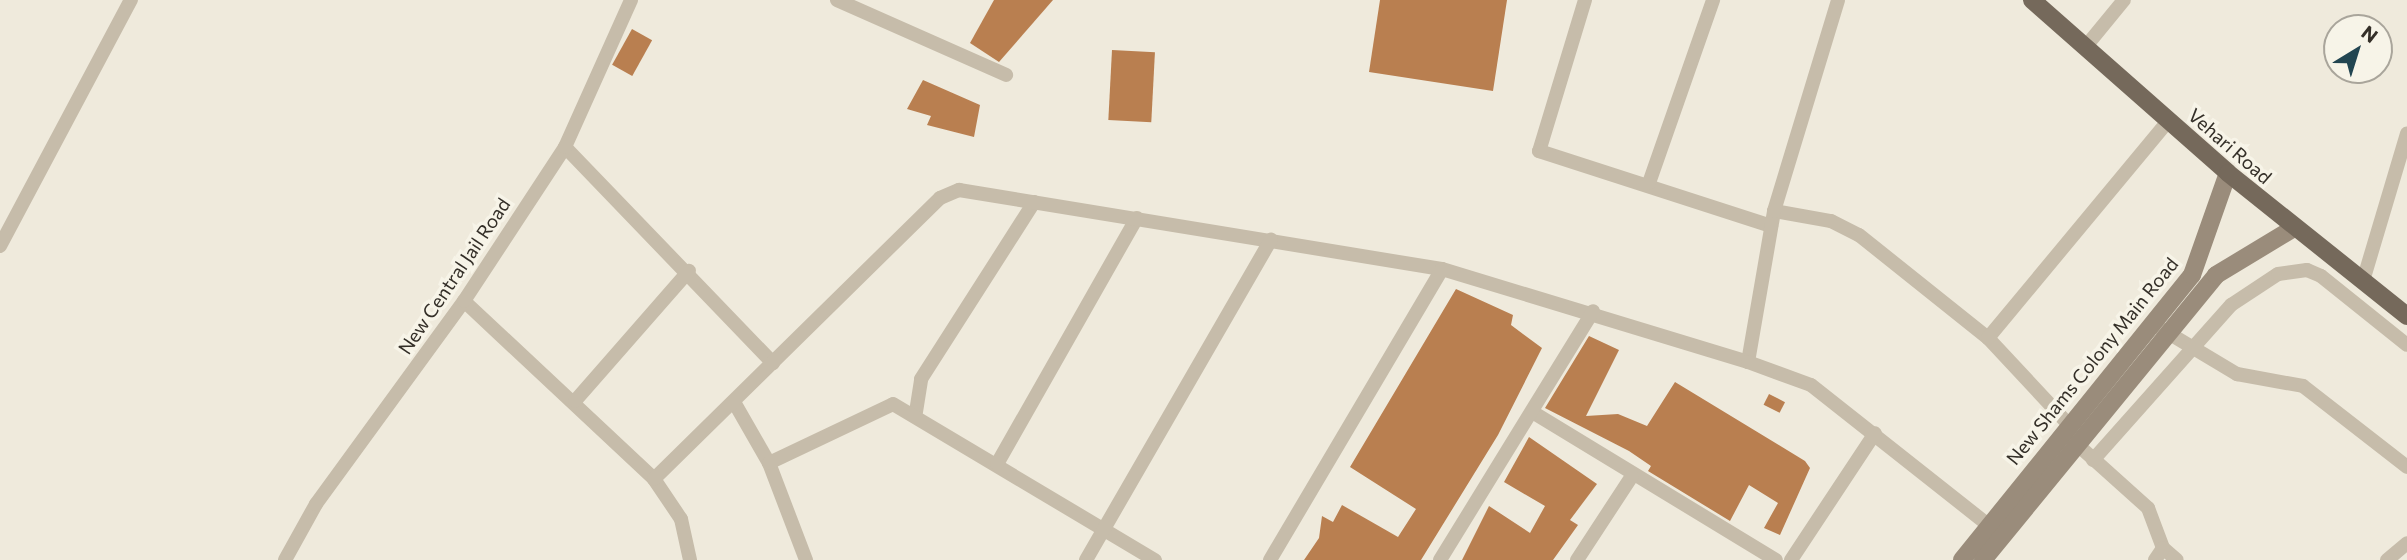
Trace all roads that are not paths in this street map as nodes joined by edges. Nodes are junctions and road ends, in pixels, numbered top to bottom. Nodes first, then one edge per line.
1 (131, 0) edge
2 (631, 0) edge
3 (837, 0) edge
4 (1585, 0) edge
5 (1713, 0) edge
6 (1838, 0) edge
7 (2032, 0) edge
8 (2124, 0) edge
9 (2087, 45) junction
10 (1006, 75) dead end
11 (2169, 120) junction
12 (2407, 133) edge
13 (565, 147) junction
14 (2228, 173) junction
15 (1649, 183) junction
16 (1034, 202) junction
17 (1774, 211) junction
18 (1137, 218) junction
19 (1771, 226) junction
20 (2294, 228) junction
21 (1271, 240) junction
22 (0, 246) edge
23 (1442, 269) junction
24 (689, 271) junction
25 (2363, 281) junction
26 (464, 301) junction
27 (1593, 311) junction
28 (2407, 316) edge
29 (2160, 328) junction
30 (1989, 338) junction
31 (2407, 345) edge
32 (2195, 349) junction
33 (1748, 362) junction
34 (773, 363) junction
35 (575, 401) junction
36 (734, 402) junction
37 (916, 412) junction
38 (1534, 413) junction
39 (2068, 430) junction
40 (1875, 433) junction
41 (2079, 447) junction
42 (2093, 460) junction
43 (769, 463) junction
44 (997, 464) junction
45 (2407, 467) edge
46 (1632, 476) junction
47 (654, 479) junction
48 (1104, 530) junction
49 (1994, 530) junction
50 (2407, 543) edge
51 (2159, 554) edge
52 (285, 560) edge
53 (690, 560) edge
54 (806, 560) edge
55 (1086, 560) edge
56 (1155, 560) edge
57 (1270, 560) edge
58 (1440, 560) edge
59 (1577, 560) edge
60 (1776, 560) edge
61 (1791, 560) edge
62 (1962, 560) edge
63 (1983, 560) edge
64 (2177, 560) edge
65 (2387, 560) edge

1 - 22 street
2 - 13 street, New Central Jail Road
3 - 10 street
4 - 15 street
5 - 15 street
6 - 17 street
7 - 9 main road, Vehari Road
8 - 9 street
9 - 11 main road, Vehari Road
11 - 14 main road, Vehari Road
11 - 30 street
12 - 25 street
13 - 24 street
13 - 26 street, New Central Jail Road
14 - 20 main road, Vehari Road
14 - 29 main road, New Shams Colony Main Road
15 - 19 street
16 - 18 street
16 - 34 street
16 - 37 street
17 - 19 street
17 - 30 street
18 - 21 street
18 - 44 street
19 - 33 street
20 - 25 main road, Vehari Road
20 - 29 main road, New Shams Colony Main Road
21 - 23 street
21 - 48 street
23 - 27 street
23 - 57 street
24 - 34 street
24 - 35 street
25 - 28 main road, Vehari Road
26 - 35 street
26 - 52 street, New Central Jail Road
27 - 33 street
27 - 38 street
29 - 32 street
29 - 39 main road, New Shams Colony Main Road
29 - 41 main road, New Shams Colony Main Road
30 - 39 street
31 - 32 street
32 - 42 street
32 - 45 street
33 - 40 street
34 - 36 street
35 - 47 street
36 - 43 street
36 - 47 street
37 - 43 street
37 - 44 street
38 - 46 street
38 - 58 street
39 - 41 street
39 - 49 main road, New Shams Colony Main Road
40 - 49 street
40 - 61 street
41 - 42 street
41 - 49 main road, New Shams Colony Main Road
42 - 51 street
43 - 54 street
44 - 48 street
46 - 59 street
46 - 60 street
47 - 53 street
48 - 55 street
48 - 56 street
49 - 62 main road, New Shams Colony Main Road
49 - 63 main road, New Shams Colony Main Road
50 - 65 street
51 - 64 street

